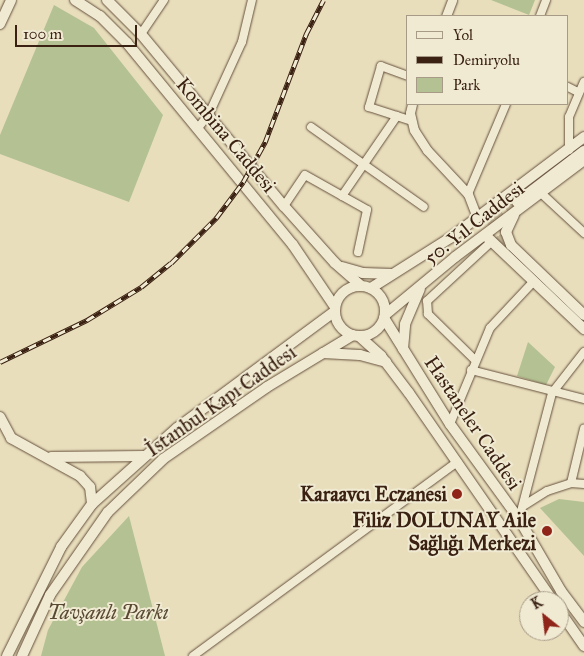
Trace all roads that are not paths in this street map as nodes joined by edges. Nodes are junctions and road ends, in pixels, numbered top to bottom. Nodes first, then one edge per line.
1 (11, 0) edge
2 (75, 0) edge
3 (107, 0) edge
4 (164, 0) edge
5 (252, 0) edge
6 (452, 0) edge
7 (546, 0) edge
8 (446, 15) edge
9 (540, 15) edge
10 (0, 24) edge
11 (141, 34) junction
12 (406, 75) edge
13 (584, 82) edge
14 (569, 88) edge
15 (578, 92) junction
16 (412, 105) edge
17 (506, 105) edge
18 (209, 114) junction
19 (397, 116) junction
20 (412, 121) junction
21 (311, 127) dead end
22 (198, 128) junction
23 (584, 137) edge
24 (569, 150) junction
25 (584, 151) edge
26 (584, 160) edge
27 (365, 163) junction
28 (584, 169) edge
29 (572, 170) junction
30 (541, 193) junction
31 (468, 194) junction
32 (342, 196) junction
33 (284, 206) junction
34 (424, 207) dead end
35 (516, 207) junction
36 (477, 217) junction
37 (583, 231) edge
38 (488, 238) junction
39 (502, 245) tunnel mouth
40 (358, 252) dead end
41 (338, 266) junction
42 (395, 274) junction
43 (533, 282) junction
44 (360, 285) junction
45 (420, 287) junction
46 (371, 288) junction
47 (335, 309) junction
48 (584, 315) edge
49 (385, 316) junction
50 (584, 323) edge
51 (584, 329) edge
52 (356, 336) junction
53 (403, 350) junction
54 (584, 352) edge
55 (323, 353) junction
56 (475, 360) junction
57 (387, 363) junction
58 (470, 370) junction
59 (552, 393) junction
60 (584, 399) edge
61 (0, 417) edge
62 (450, 424) junction
63 (584, 429) edge
64 (144, 456) junction
65 (45, 457) junction
66 (457, 462) junction
67 (572, 483) junction
68 (584, 484) edge
69 (92, 504) junction
70 (523, 506) junction
71 (519, 519) junction
72 (546, 591) edge
73 (584, 622) edge
74 (569, 624) edge
75 (584, 646) edge
76 (7, 656) edge
77 (22, 656) edge
78 (193, 656) edge

1 - 10 main road
2 - 22 main road, Kombina Caddesi
3 - 11 main road, Kombina Caddesi
4 - 11 street
5 - 18 street
6 - 8 street
7 - 9 street
11 - 18 main road, Kombina Caddesi
12 - 19 street
13 - 15 street
14 - 15 street
15 - 24 street
16 - 20 street
17 - 31 street
18 - 22 street
18 - 33 main road, Kombina Caddesi
19 - 20 street
19 - 27 street
20 - 31 street
21 - 27 street
22 - 47 main road, Kombina Caddesi
23 - 24 main road, 50. Yıl Caddesi
24 - 36 main road, 50. Yıl Caddesi
25 - 35 main road
26 - 29 main road, 50. Yıl Caddesi
27 - 32 street
27 - 34 street
28 - 29 street
29 - 30 main road, 50. Yıl Caddesi
30 - 35 main road, 50. Yıl Caddesi
30 - 37 street
31 - 36 street
32 - 33 street
32 - 40 street
33 - 41 main road, Kombina Caddesi
35 - 38 main road, 50. Yıl Caddesi
35 - 48 main road
36 - 42 main road, 50. Yıl Caddesi
38 - 43 main road
38 - 45 main road, 50. Yıl Caddesi
38 - 56 street
39 - 50 main road
41 - 42 main road
41 - 44 main road, Kombina Caddesi
42 - 46 main road, 50. Yıl Caddesi
43 - 51 main road
43 - 56 street
44 - 46 main road
44 - 47 main road
45 - 49 main road, 50. Yıl Caddesi
45 - 53 main road
46 - 49 main road
47 - 52 main road
47 - 64 main road
49 - 52 main road
49 - 53 main road, Hastaneler Caddesi
52 - 55 main road, İstanbul Kapı Caddesi
52 - 57 main road, Hastaneler Caddesi
53 - 62 main road, Hastaneler Caddesi
54 - 59 street
55 - 57 main road
55 - 77 main road, İstanbul Kapı Caddesi
56 - 58 street
57 - 66 main road, Hastaneler Caddesi
58 - 59 street
58 - 62 street
59 - 60 street
59 - 70 street
61 - 65 main road
62 - 71 main road, Hastaneler Caddesi
63 - 67 street
64 - 65 main road
64 - 69 main road
65 - 69 main road
66 - 72 main road, Hastaneler Caddesi
66 - 78 street
67 - 68 street
67 - 70 street
69 - 76 main road
70 - 71 street
71 - 73 main road, Hastaneler Caddesi
74 - 75 main road

